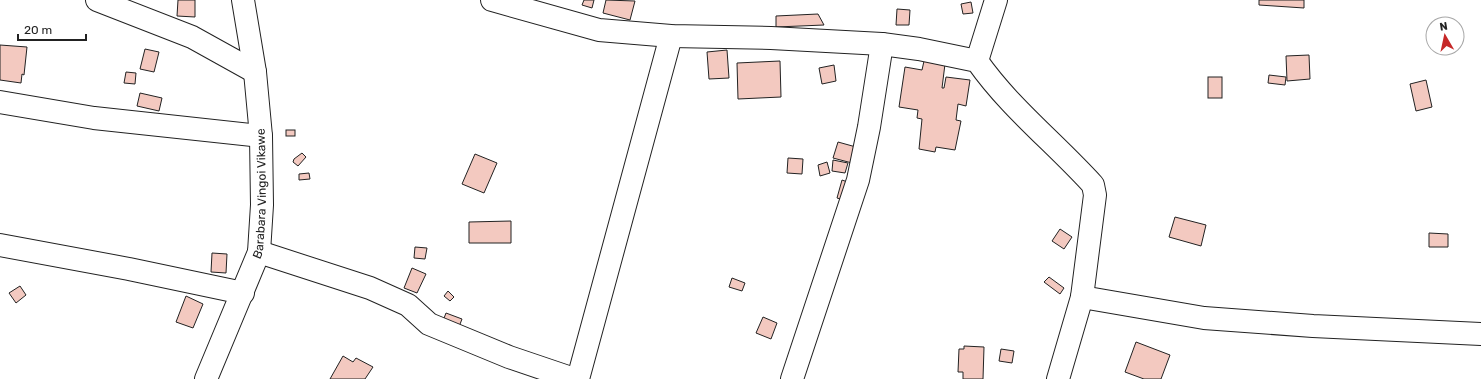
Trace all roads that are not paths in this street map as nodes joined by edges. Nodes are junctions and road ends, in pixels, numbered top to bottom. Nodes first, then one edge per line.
1 (97, 0) edge
2 (243, 0) edge
3 (492, 0) edge
4 (996, 0) edge
5 (671, 36) junction
6 (882, 44) junction
7 (977, 61) junction
8 (255, 72) junction
9 (0, 102) edge
10 (261, 136) junction
11 (0, 244) edge
12 (259, 252) junction
13 (243, 293) junction
14 (1082, 297) junction
15 (1481, 334) edge
16 (206, 379) edge
17 (574, 379) edge
18 (578, 379) edge
19 (792, 379) edge
20 (1058, 379) edge

1 - 8 street
2 - 8 street, Barabara Vingoi Vikawe
3 - 5 street
4 - 7 street
5 - 6 street
5 - 18 street
6 - 7 street
6 - 19 street
7 - 14 street
8 - 10 street, Barabara Vingoi Vikawe
9 - 10 street
10 - 12 street, Barabara Vingoi Vikawe
11 - 13 street
12 - 13 street, Barabara Vingoi Vikawe
12 - 17 street
13 - 16 street, Barabara Vingoi Vikawe
14 - 15 street
14 - 20 street

